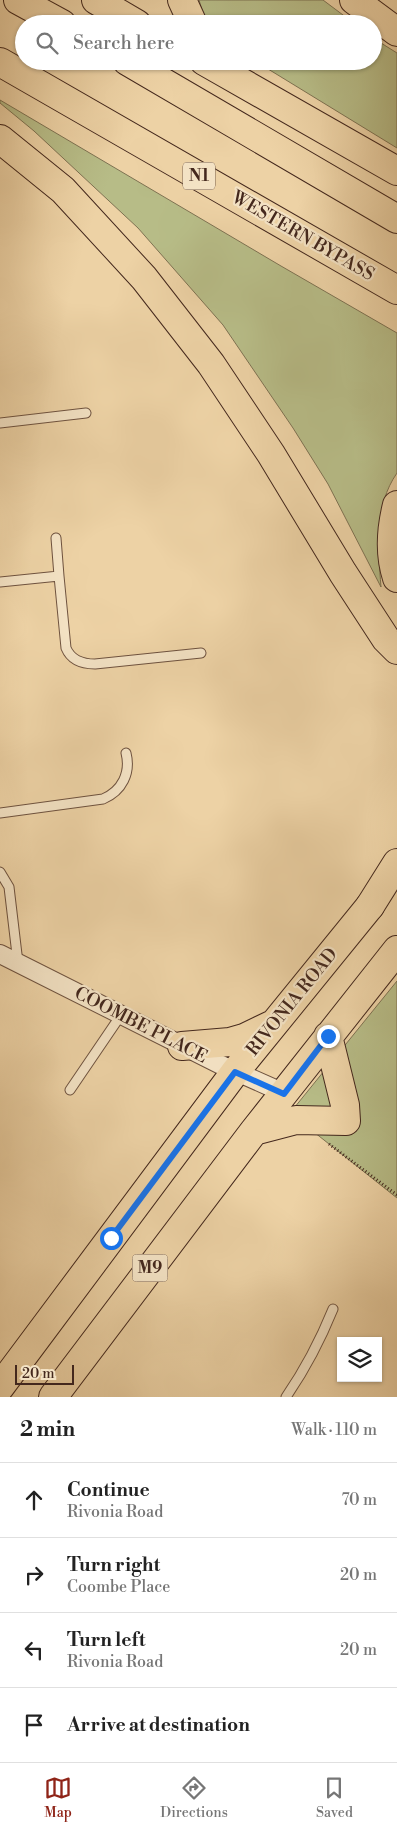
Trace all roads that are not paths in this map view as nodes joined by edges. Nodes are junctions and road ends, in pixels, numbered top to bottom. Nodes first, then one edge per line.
1 (18, 0) edge
2 (96, 0) edge
3 (168, 0) edge
4 (182, 0) edge
5 (354, 0) edge
6 (46, 15) edge
7 (122, 15) edge
8 (173, 15) edge
9 (188, 15) edge
10 (374, 15) edge
11 (382, 21) edge
12 (397, 32) edge
13 (0, 62) edge
14 (142, 70) edge
15 (220, 70) edge
16 (235, 70) edge
17 (245, 70) edge
18 (269, 90) junction
19 (307, 120) junction
20 (0, 139) edge
21 (397, 171) edge
22 (397, 219) edge
23 (397, 290) edge
24 (86, 413) dead end
25 (0, 423) edge
26 (397, 505) edge
27 (56, 538) dead end
28 (342, 573) junction
29 (59, 576) junction
30 (397, 578) edge
31 (0, 582) edge
32 (397, 650) edge
33 (201, 653) dead end
34 (397, 670) edge
35 (126, 753) dead end
36 (0, 813) edge
37 (397, 863) edge
38 (0, 872) edge
39 (397, 950) edge
40 (0, 954) edge
41 (18, 963) junction
42 (121, 1015) junction
43 (277, 1020) junction
44 (328, 1036) junction
45 (182, 1046) junction
46 (235, 1072) junction
47 (70, 1090) dead end
48 (284, 1094) junction
49 (254, 1131) junction
50 (333, 1309) dead end
51 (0, 1387) edge
52 (53, 1397) edge
53 (286, 1397) edge

1 - 6 main road
2 - 7 main road
3 - 8 main road
4 - 9 main road
5 - 10 main road
11 - 12 main road
13 - 23 main road, WESTERN BYPASS / N1
14 - 22 main road
15 - 19 main road
16 - 18 main road
17 - 18 main road
18 - 19 main road
19 - 21 main road
20 - 28 main road
24 - 25 lane
26 - 30 main road
27 - 29 lane
28 - 32 main road
28 - 34 main road
29 - 31 lane
29 - 33 lane
35 - 36 lane
37 - 43 main road, RIVONIA ROAD
38 - 41 lane
39 - 44 main road, M9
40 - 41 street, COOMBE PLACE
41 - 42 street, COOMBE PLACE
42 - 45 street, COOMBE PLACE
42 - 47 lane
43 - 45 main road
43 - 46 main road, RIVONIA ROAD
44 - 48 main road, M9
44 - 49 main road
45 - 46 street, COOMBE PLACE
46 - 48 street, COOMBE PLACE
46 - 51 main road, RIVONIA ROAD
48 - 49 main road, M9
49 - 52 main road, M9
50 - 53 lane

